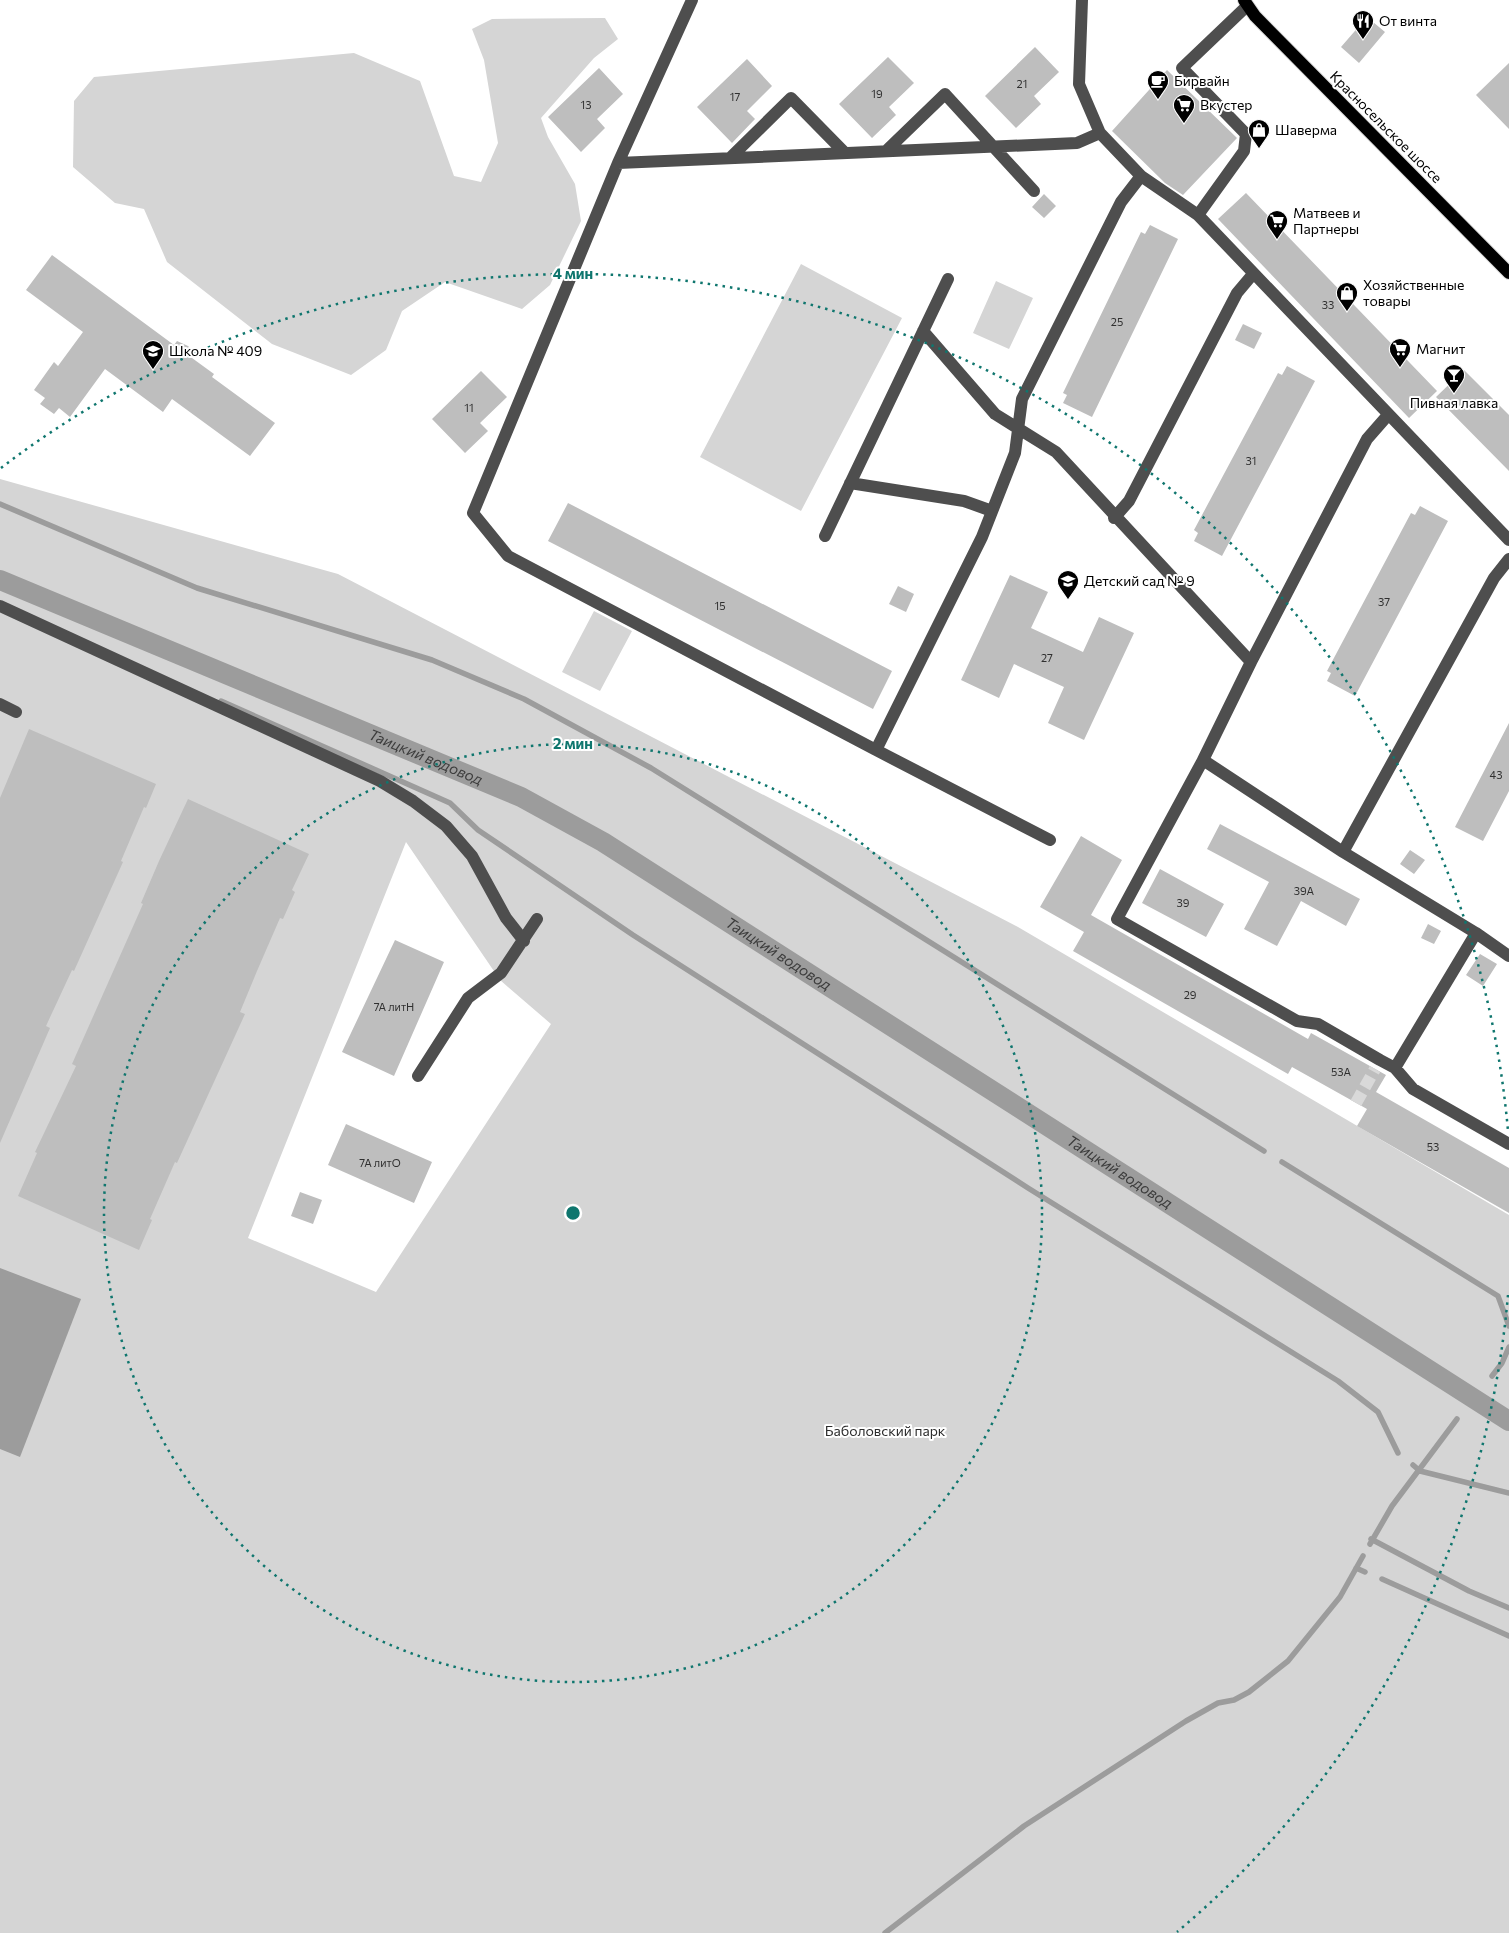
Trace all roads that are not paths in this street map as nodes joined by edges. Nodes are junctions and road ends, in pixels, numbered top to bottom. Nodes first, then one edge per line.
1 (692, 0) edge
2 (1082, 0) edge
3 (1246, 3) edge
4 (1100, 133) junction
5 (994, 147) junction
6 (886, 151) junction
7 (845, 153) junction
8 (730, 158) junction
9 (618, 163) junction
10 (1141, 176) junction
11 (1034, 191) dead end
12 (1198, 214) junction
13 (1509, 273) edge
14 (1253, 274) junction
15 (948, 279) dead end
16 (923, 331) junction
17 (1388, 415) junction
18 (1018, 429) junction
19 (850, 483) junction
20 (992, 510) junction
21 (1114, 518) junction
22 (825, 536) dead end
23 (1509, 540) edge
24 (1509, 559) edge
25 (0, 606) edge
26 (1251, 662) junction
27 (0, 704) edge
28 (16, 712) dead end
29 (876, 750) junction
30 (1203, 760) junction
31 (1050, 840) dead end
32 (1343, 852) junction
33 (537, 919) dead end
34 (1476, 933) junction
35 (524, 940) junction
36 (1509, 956) edge
37 (1395, 1068) junction
38 (418, 1076) dead end
39 (1509, 1144) edge

1 - 9 lane
2 - 4 lane
3 - 12 lane
3 - 13 main road, Красносельское шоссе
4 - 5 lane
4 - 10 lane
5 - 6 lane
5 - 6 lane
5 - 11 lane
6 - 7 lane
7 - 8 lane
7 - 8 lane
8 - 9 lane
9 - 29 lane
10 - 12 lane
10 - 18 lane
12 - 14 lane
14 - 17 lane
14 - 21 lane
15 - 16 lane
16 - 18 lane
16 - 19 lane
17 - 23 lane
17 - 26 lane
18 - 20 lane
18 - 21 lane
19 - 20 lane
19 - 22 lane
20 - 29 lane
21 - 26 lane
24 - 32 lane
25 - 35 lane
26 - 30 lane
27 - 28 lane
29 - 31 lane
30 - 32 lane
30 - 37 lane
32 - 34 lane
33 - 35 lane
34 - 36 lane
34 - 37 lane
35 - 38 lane
37 - 39 lane

